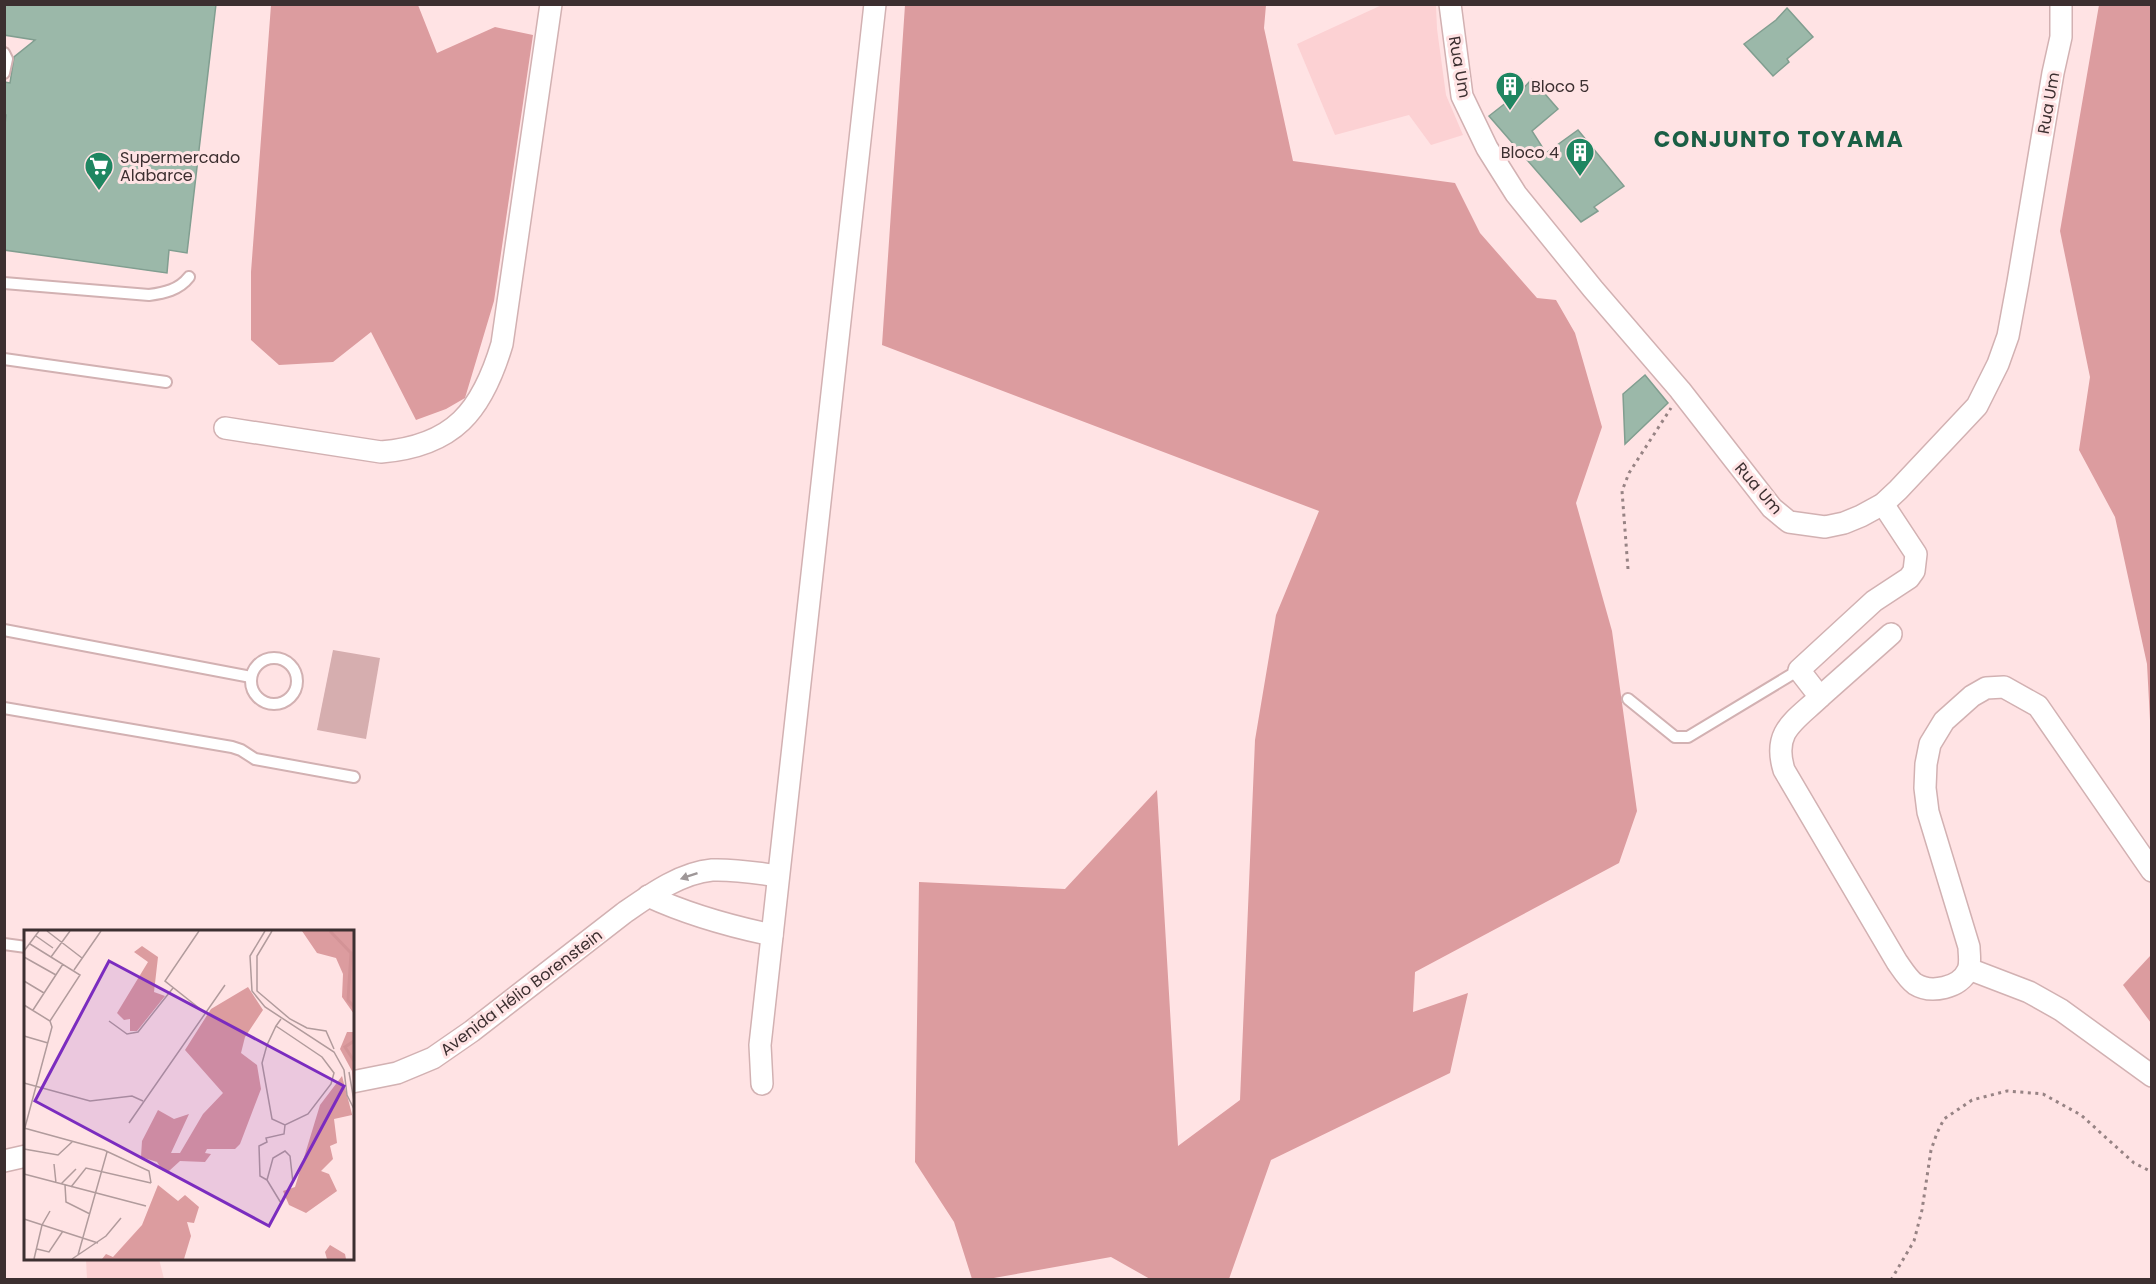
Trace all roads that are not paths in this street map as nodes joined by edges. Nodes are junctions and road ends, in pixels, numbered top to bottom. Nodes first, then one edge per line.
1 (551, 4) edge
2 (875, 4) edge
3 (1450, 4) edge
4 (2061, 4) edge
5 (4, 54) edge
6 (4, 73) edge
7 (189, 277) dead end
8 (4, 283) edge
9 (4, 359) edge
10 (166, 382) dead end
11 (225, 428) dead end
12 (1883, 504) junction
13 (4, 630) edge
14 (1891, 634) dead end
15 (1799, 670) junction
16 (251, 677) junction
17 (1820, 697) junction
18 (1628, 699) dead end
19 (4, 708) edge
20 (354, 777) dead end
21 (2151, 871) edge
22 (778, 876) junction
23 (648, 896) junction
24 (772, 935) junction
25 (4, 944) edge
26 (24, 946) edge
27 (1969, 969) junction
28 (2151, 1076) edge
29 (354, 1082) edge
30 (762, 1084) dead end
31 (24, 1156) edge
32 (4, 1161) edge

1 - 11 street
2 - 22 street
3 - 12 street, Rua Um
4 - 12 street, Rua Um
5 - 6 lane
7 - 8 lane
9 - 10 lane
12 - 15 street
13 - 16 lane
14 - 17 street
15 - 17 street
15 - 18 lane
16 - 16 lane
17 - 27 street
19 - 20 lane
21 - 27 street
22 -> 23 street, Avenida Hélio Borenstein
22 - 24 street
23 - 24 street
23 - 29 street, Avenida Hélio Borenstein
24 - 30 street
25 - 26 lane
27 - 28 street
31 - 32 street

